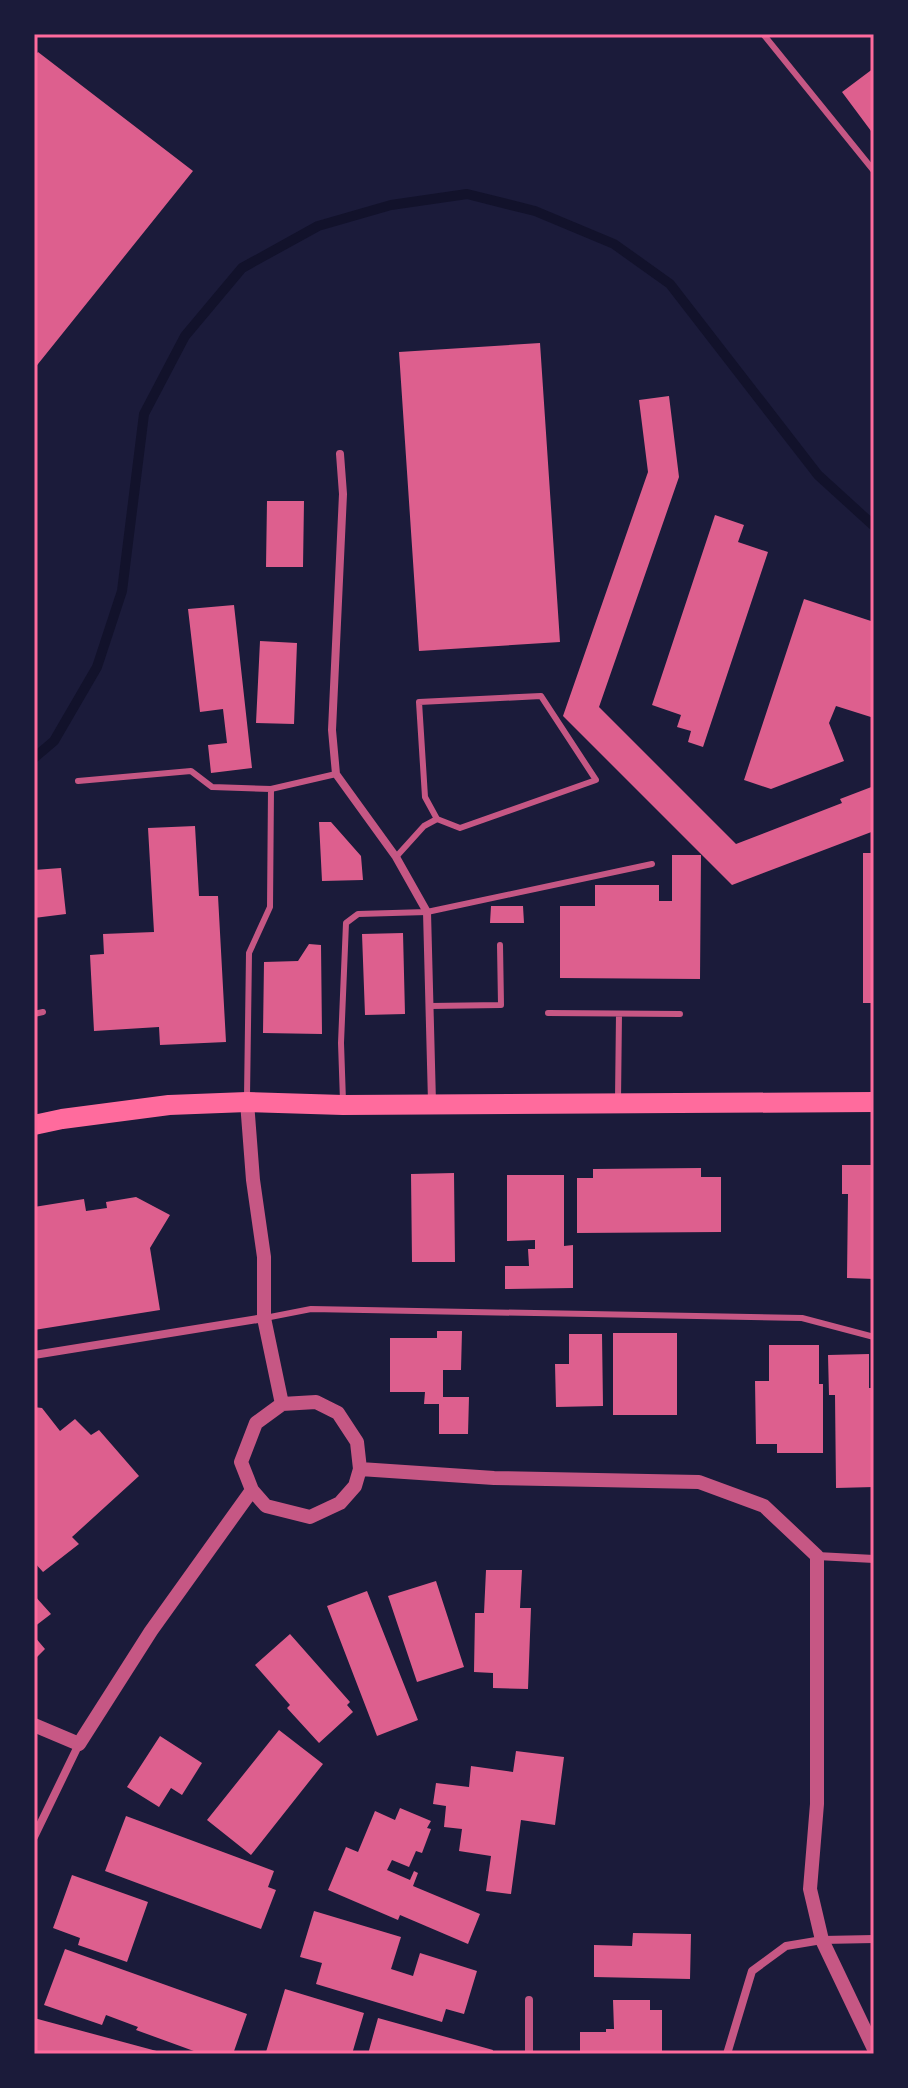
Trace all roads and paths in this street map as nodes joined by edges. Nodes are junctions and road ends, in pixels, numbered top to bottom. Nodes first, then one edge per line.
1 (763, 34) edge
2 (874, 171) edge
3 (340, 454) dead end
4 (336, 774) junction
5 (78, 781) dead end
6 (271, 789) junction
7 (437, 819) junction
8 (396, 857) junction
9 (652, 864) dead end
10 (427, 912) junction
11 (500, 945) dead end
12 (430, 1006) junction
13 (43, 1012) dead end
14 (548, 1013) dead end
15 (34, 1014) edge
16 (619, 1014) junction
17 (680, 1014) dead end
18 (247, 1102) junction
19 (874, 1102) edge
20 (432, 1103) junction
21 (618, 1103) junction
22 (343, 1105) junction
23 (34, 1125) edge
24 (264, 1318) junction
25 (874, 1337) edge
26 (34, 1355) edge
27 (282, 1404) junction
28 (360, 1469) junction
29 (252, 1490) junction
30 (817, 1556) junction
31 (874, 1559) edge
32 (34, 1725) edge
33 (79, 1744) junction
34 (34, 1837) edge
35 (874, 1939) edge
36 (822, 1940) junction
37 (529, 2000) dead end
38 (874, 2049) edge
39 (529, 2054) edge
40 (727, 2054) edge

1 - 2 lane
3 - 4 street
4 - 6 lane
4 - 8 street
5 - 6 lane
6 - 18 lane
7 - 7 lane
7 - 8 lane
8 - 10 street
9 - 10 lane
10 - 12 street
10 - 22 lane
11 - 12 lane
12 - 20 street
13 - 15 lane
14 - 16 lane
16 - 17 lane
16 - 21 lane
18 - 22 main road
18 - 23 main road
18 - 24 street
19 - 21 main road
20 - 21 main road
20 - 22 main road
24 - 25 lane
24 - 26 street
24 - 27 street
27 - 28 street
27 - 29 street
28 - 29 street
28 - 30 street
29 - 33 street
30 - 31 street
30 - 36 street
32 - 33 street
33 - 34 street
35 - 36 street
36 - 38 street
36 - 40 street
37 - 39 street

